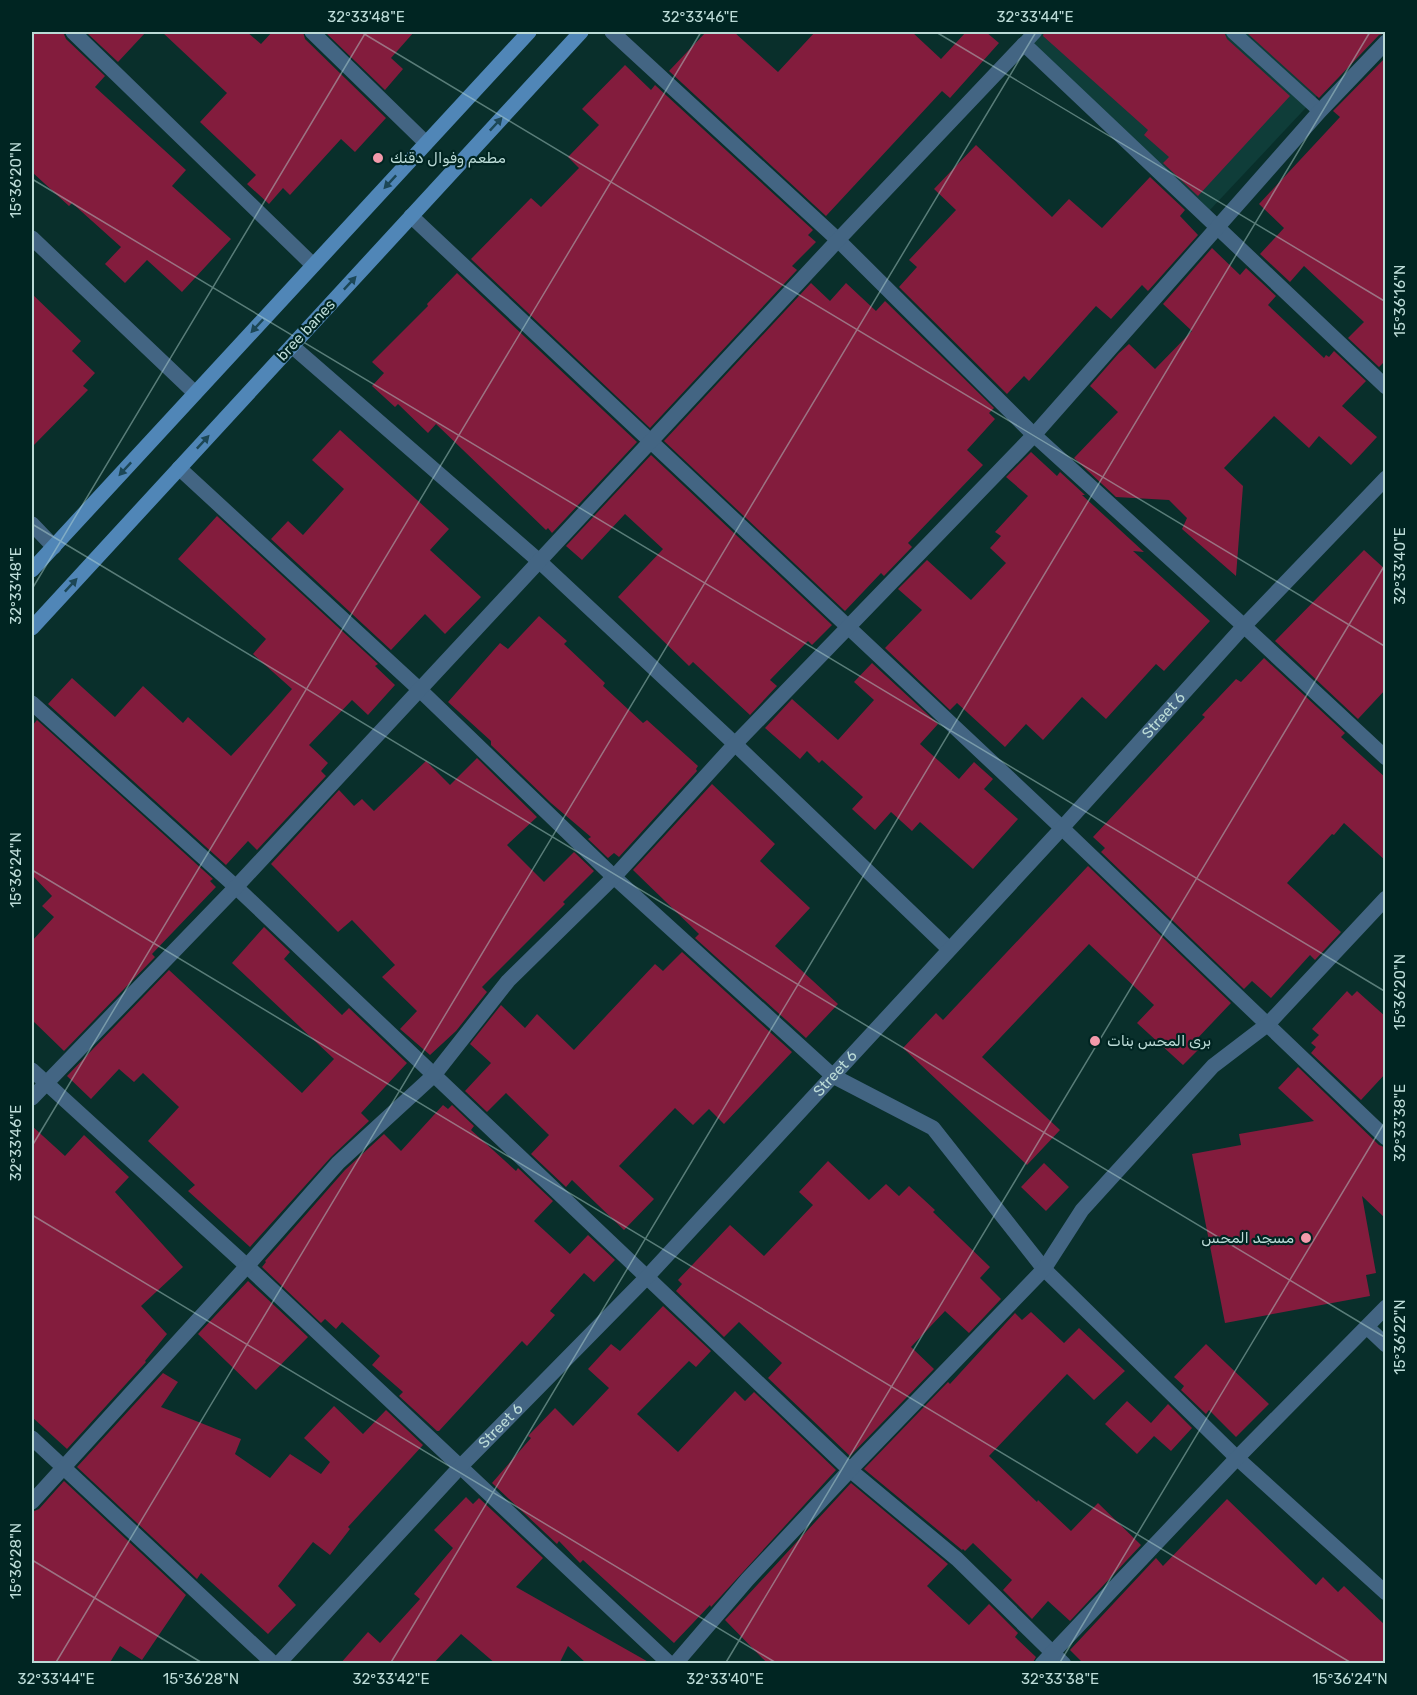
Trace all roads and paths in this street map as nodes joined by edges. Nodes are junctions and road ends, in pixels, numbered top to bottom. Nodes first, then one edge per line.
1 (73, 32) edge
2 (312, 32) edge
3 (529, 32) edge
4 (581, 32) edge
5 (612, 32) edge
6 (1035, 32) edge
7 (1233, 32) edge
8 (1386, 42) edge
9 (1024, 44) junction
10 (1320, 111) junction
11 (426, 143) junction
12 (411, 216) junction
13 (1217, 229) junction
14 (32, 238) edge
15 (838, 240) junction
16 (313, 265) junction
17 (292, 346) junction
18 (1386, 387) edge
19 (195, 393) junction
20 (1034, 435) junction
21 (650, 442) junction
22 (179, 468) junction
23 (1386, 478) edge
24 (32, 524) edge
25 (54, 547) junction
26 (539, 561) junction
27 (32, 570) edge
28 (1245, 626) junction
29 (848, 627) junction
30 (32, 628) edge
31 (420, 690) junction
32 (32, 703) edge
33 (735, 744) junction
34 (1386, 758) edge
35 (1062, 828) junction
36 (614, 878) junction
37 (236, 887) junction
38 (1386, 898) edge
39 (949, 949) junction
40 (1268, 1024) junction
41 (32, 1070) edge
42 (434, 1075) junction
43 (834, 1076) junction
44 (46, 1083) junction
45 (32, 1098) edge
46 (1386, 1138) edge
47 (248, 1266) junction
48 (1044, 1269) junction
49 (648, 1276) junction
50 (1386, 1307) edge
51 (1366, 1327) junction
52 (1386, 1345) edge
53 (32, 1438) edge
54 (1238, 1458) junction
55 (64, 1467) junction
56 (460, 1467) junction
57 (850, 1470) junction
58 (32, 1502) edge
59 (1386, 1593) edge
60 (1047, 1658) edge
61 (276, 1664) edge
62 (670, 1664) edge
63 (675, 1664) edge
64 (1064, 1664) edge

1 - 16 street
2 - 11 street
3 - 11 main road
12 -> 4 main road, bree banes
5 - 15 street
6 - 9 lane
7 - 10 lane
8 - 10 street
9 - 13 street
9 - 15 street
10 - 13 street
11 -> 16 main road
17 -> 12 main road, bree banes
12 - 21 street
13 - 18 street
13 - 20 street
14 - 19 street
15 - 20 street
15 - 21 street
16 -> 19 main road
22 -> 17 main road, bree banes
17 - 26 street
19 -> 25 main road
20 - 28 street
20 - 29 street
21 - 26 street
21 - 29 street
30 -> 22 main road, bree banes
22 - 31 street
23 - 28 street, Street 6
24 - 25 street
25 - 27 main road
26 - 31 street
26 - 33 street
28 - 34 street
28 - 35 street, Street 6
29 - 33 street
29 - 35 street
31 - 36 street
31 - 37 street
32 - 37 street
33 - 36 street
33 - 39 street
35 - 39 street, Street 6
35 - 40 street
36 - 42 street
36 - 43 street
37 - 42 street
37 - 44 street
38 - 40 street
39 - 43 street, Street 6
40 - 46 street
40 - 48 street
41 - 44 street
42 - 47 street
42 - 49 street
43 - 48 street
43 - 49 street, Street 6
44 - 45 street
44 - 47 street
47 - 55 street
47 - 56 street
48 - 54 street
48 - 57 street
49 - 56 street, Street 6
49 - 57 street
50 - 51 street
51 - 52 street
51 - 54 street
53 - 55 street
54 - 59 street
54 - 60 street
55 - 58 street
55 - 61 street
56 - 61 street, Street 6
56 - 62 street
57 - 60 street
57 - 63 street
60 - 64 street

